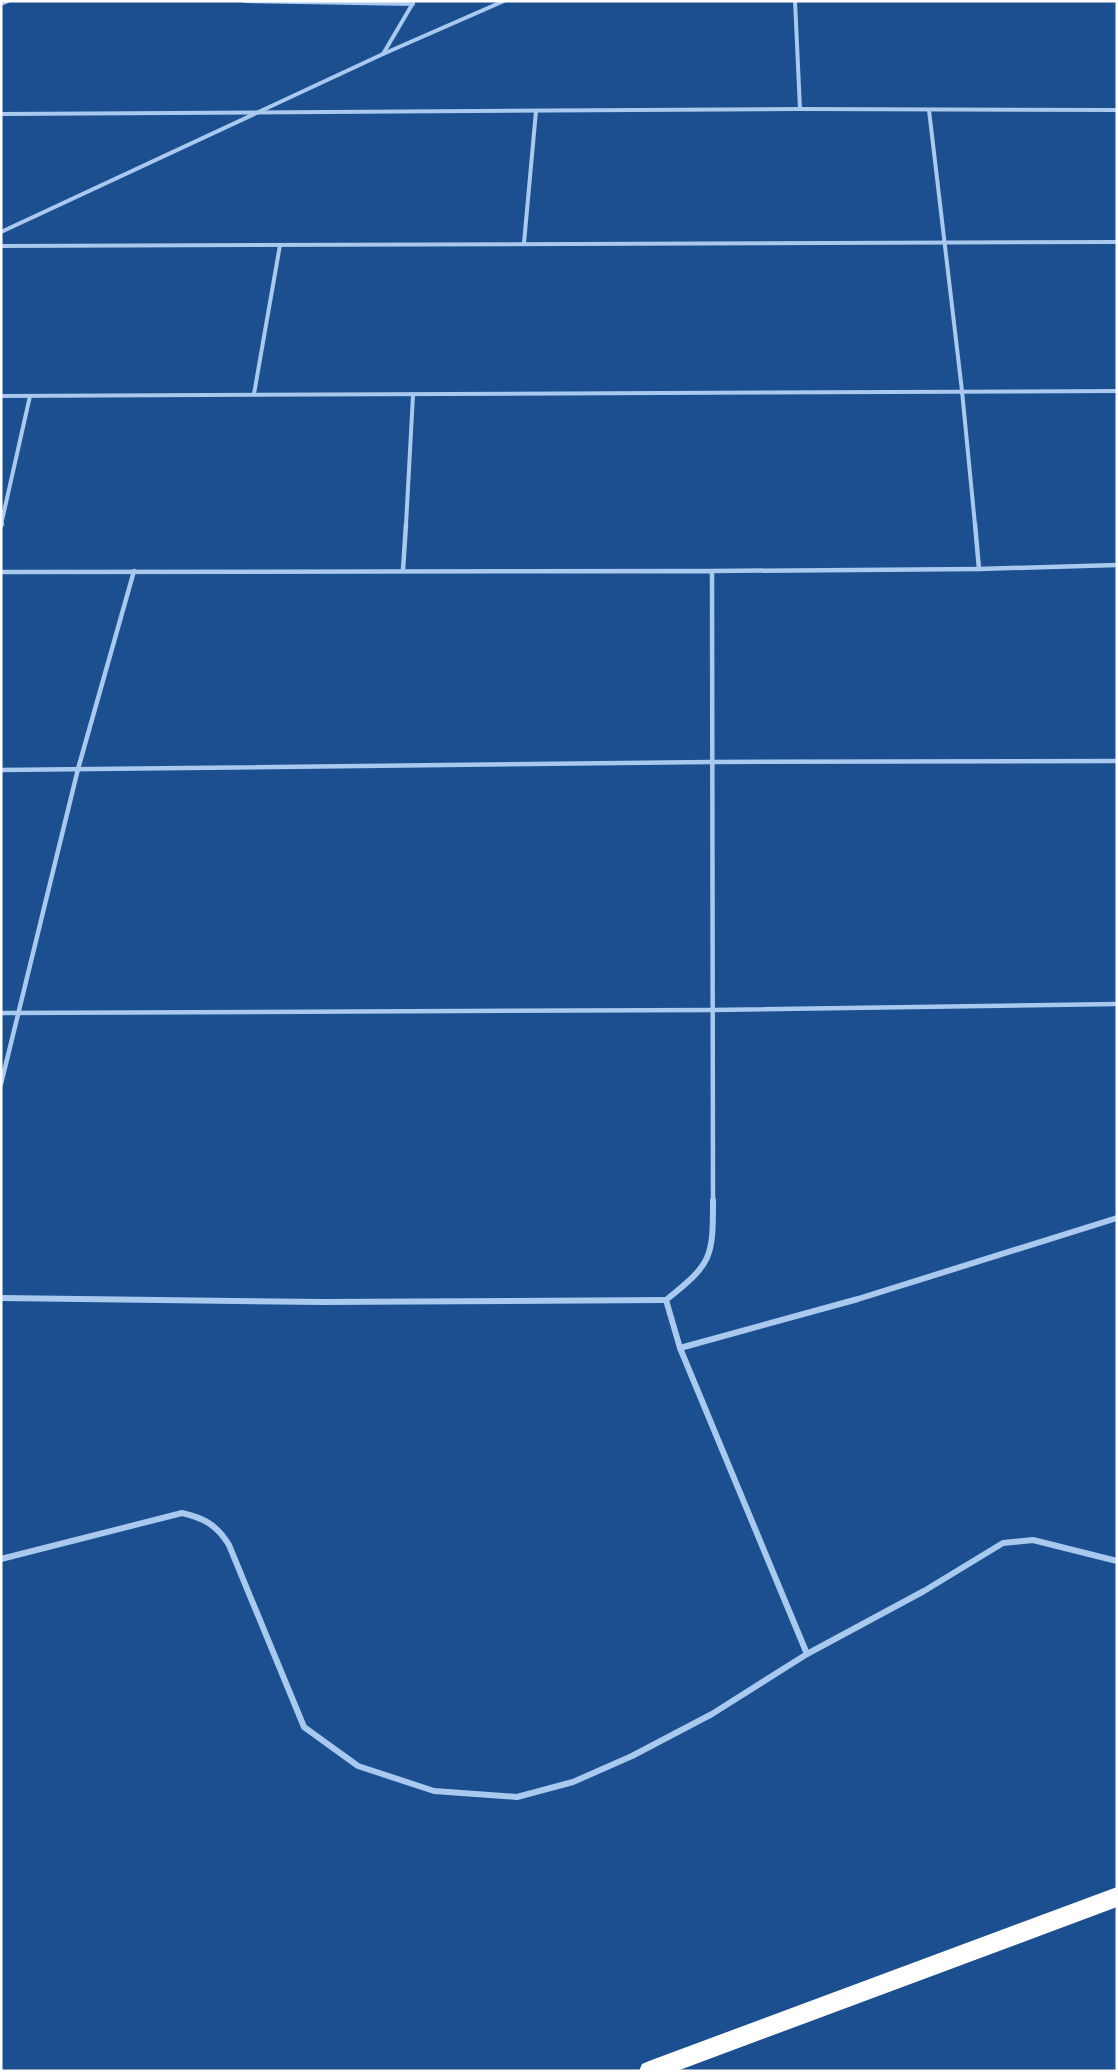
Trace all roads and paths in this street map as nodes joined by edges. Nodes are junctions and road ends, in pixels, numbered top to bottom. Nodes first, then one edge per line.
1 (8, 1) edge
2 (245, 1) edge
3 (504, 1) edge
4 (795, 1) edge
5 (414, 2) edge
6 (1, 4) edge
7 (383, 54) junction
8 (800, 110) junction
9 (929, 110) junction
10 (1117, 110) edge
11 (536, 111) junction
12 (258, 113) junction
13 (1, 114) edge
14 (1, 232) edge
15 (944, 242) junction
16 (1117, 242) edge
17 (524, 243) junction
18 (280, 245) junction
19 (1, 246) edge
20 (962, 391) junction
21 (1117, 391) edge
22 (254, 394) junction
23 (413, 395) junction
24 (1, 396) edge
25 (30, 396) junction
26 (1, 526) edge
27 (1117, 565) edge
28 (979, 569) junction
29 (404, 570) junction
30 (134, 571) junction
31 (712, 571) junction
32 (1, 572) edge
33 (1117, 761) edge
34 (711, 762) junction
35 (78, 769) junction
36 (1, 770) edge
37 (1117, 1004) edge
38 (712, 1010) junction
39 (1, 1012) edge
40 (20, 1012) junction
41 (1, 1084) edge
42 (1117, 1218) edge
43 (1, 1298) edge
44 (666, 1300) junction
45 (680, 1348) junction
46 (1, 1559) edge
47 (1117, 1561) edge
48 (807, 1654) junction
49 (1117, 1897) edge
50 (655, 2070) edge

1 - 6 street
2 - 5 street
3 - 7 street
4 - 8 street
5 - 7 street
7 - 12 street
8 - 9 street
8 - 11 street
9 - 10 street
9 - 15 street
11 - 12 street
11 - 17 street
12 - 13 street
12 - 14 street
15 - 16 street
15 - 17 street
15 - 20 street
17 - 18 street
18 - 19 street
18 - 22 street
20 - 21 street
20 - 23 street
20 - 28 street
22 - 23 street
22 - 25 street
23 - 29 street
24 - 25 street
25 - 26 street
27 - 28 street
28 - 31 street
29 - 30 street
29 - 31 street
30 - 32 street
30 - 35 street
31 - 34 street
33 - 34 street
34 - 35 street
34 - 38 street
35 - 36 street
35 - 40 street
37 - 38 street
38 - 40 street
38 - 44 street
39 - 40 street
40 - 41 street
42 - 45 street
43 - 44 street
44 - 45 street
45 - 48 street
46 - 48 street
47 - 48 street
49 - 50 highway

